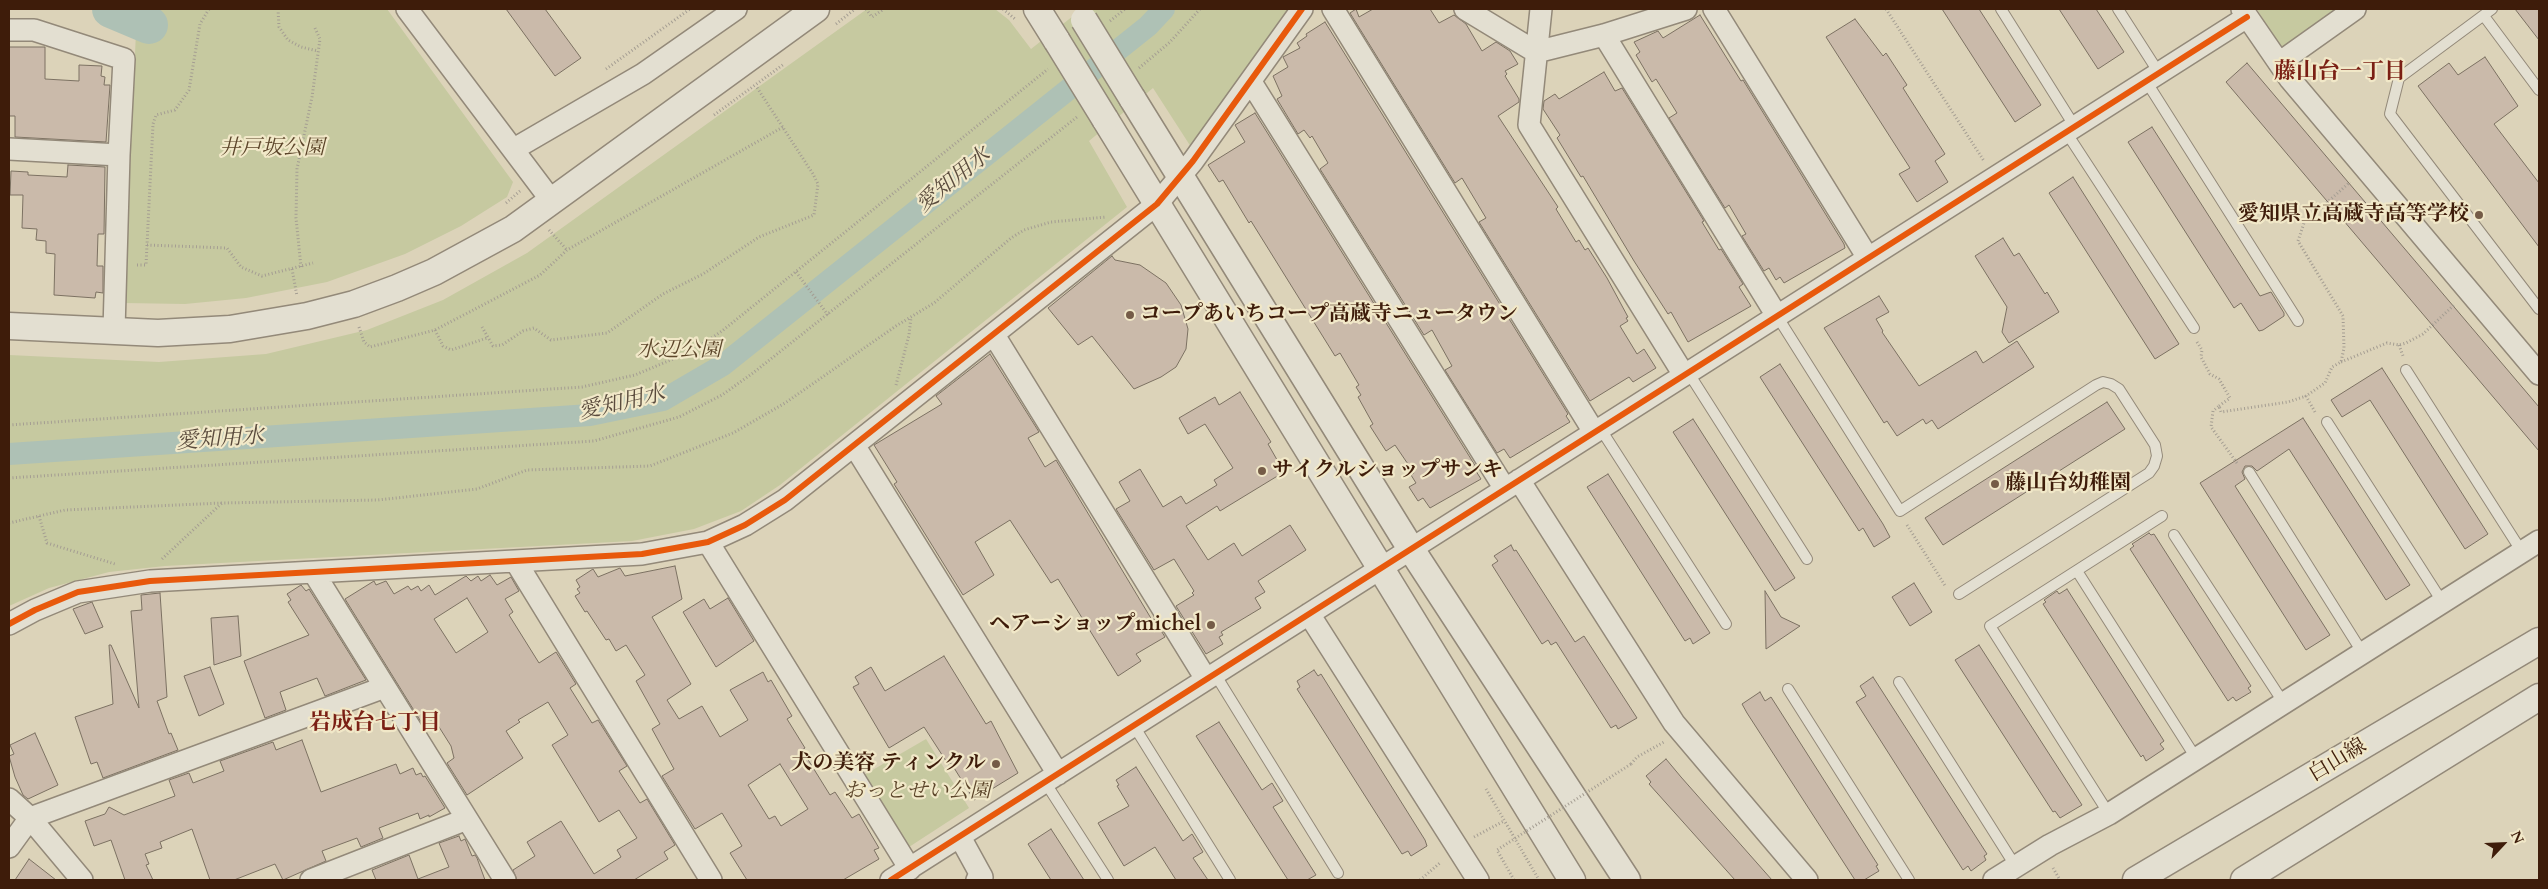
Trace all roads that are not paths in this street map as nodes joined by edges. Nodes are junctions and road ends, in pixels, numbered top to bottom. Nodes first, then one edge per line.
1 (407, 9) edge
2 (736, 9) edge
3 (816, 9) edge
4 (1037, 9) edge
5 (1302, 9) edge
6 (1333, 9) edge
7 (1464, 9) edge
8 (1541, 9) edge
9 (1686, 9) edge
10 (1714, 9) edge
11 (2001, 9) edge
12 (2118, 9) edge
13 (2355, 9) edge
14 (2492, 9) edge
15 (2245, 13) edge
16 (1080, 14) edge
17 (2484, 16) junction
18 (9, 30) edge
19 (1604, 35) junction
20 (1536, 52) junction
21 (2279, 63) junction
22 (2152, 77) junction
23 (1251, 82) junction
24 (2539, 90) edge
25 (2070, 129) junction
26 (9, 149) edge
27 (514, 150) junction
28 (119, 155) junction
29 (1181, 177) junction
30 (544, 190) junction
31 (1157, 204) junction
32 (1868, 258) junction
33 (2539, 309) edge
34 (1777, 316) junction
35 (2298, 321) dead end
36 (9, 326) edge
37 (2194, 328) road end
38 (114, 330) junction
39 (994, 335) junction
40 (2406, 370) dead end
41 (1686, 374) junction
42 (2539, 374) edge
43 (2327, 422) road end
44 (1597, 430) junction
45 (854, 446) junction
46 (2249, 472) road end
47 (1512, 485) junction
48 (2162, 516) dead end
49 (2174, 534) dead end
50 (708, 542) junction
51 (2531, 546) edge
52 (1411, 549) junction
53 (1807, 559) dead end
54 (516, 562) junction
55 (1381, 570) junction
56 (2077, 571) junction
57 (314, 573) junction
58 (1959, 594) road end
59 (2443, 603) junction
60 (1308, 614) junction
61 (9, 624) edge
62 (1726, 624) dead end
63 (2539, 641) edge
64 (2362, 652) junction
65 (1211, 676) junction
66 (1899, 682) dead end
67 (385, 687) junction
68 (1788, 689) dead end
69 (2539, 697) edge
70 (2283, 702) junction
71 (1134, 726) junction
72 (2196, 758) junction
73 (1051, 778) junction
74 (9, 799) edge
75 (2109, 814) junction
76 (30, 818) junction
77 (467, 819) junction
78 (960, 837) junction
79 (9, 847) edge
80 (2016, 867) junction
81 (910, 868) junction
82 (1338, 873) dead end
83 (82, 880) edge
84 (311, 880) edge
85 (505, 880) edge
86 (711, 880) edge
87 (891, 880) edge
88 (977, 880) edge
89 (1108, 880) edge
90 (1230, 880) edge
91 (1478, 880) edge
92 (1572, 880) edge
93 (1627, 880) edge
94 (1807, 880) edge
95 (1909, 880) edge
96 (1994, 880) edge
97 (2136, 880) edge
98 (2244, 880) edge

1 - 27 street
2 - 27 street
3 - 30 street
4 - 31 street, bridge
5 - 23 street
6 - 44 street
7 - 20 street
8 - 20 street
9 - 19 street
10 - 32 street
11 - 25 lane
12 - 22 lane
13 - 21 street
14 - 17 lane
15 - 21 street
15 - 22 street
16 - 29 street, bridge
17 - 24 lane
17 - 33 lane
18 - 28 street
19 - 20 street
19 - 34 street
20 - 41 street
21 - 42 street
22 - 25 street
22 - 35 lane
23 - 29 street
23 - 47 street
25 - 32 street
25 - 37 lane
26 - 28 street
27 - 30 street
28 - 38 street
29 - 31 street
29 - 52 street
30 - 38 street
31 - 39 street
31 - 55 street
32 - 34 street
34 - 41 street
34 - 58 lane
36 - 38 street
39 - 45 street
39 - 65 street
40 - 51 lane
41 - 44 street
41 - 53 lane
43 - 59 lane
44 - 47 street
44 - 62 lane
45 - 50 street
45 - 73 street
46 - 64 lane
47 - 52 street
47 - 94 street
48 - 56 lane
49 - 70 lane
50 - 54 street
50 - 81 street
51 - 59 street
52 - 55 street
52 - 93 street
54 - 57 street
54 - 86 street
55 - 60 street
55 - 92 street
56 - 72 lane
56 - 75 lane
57 - 61 street
57 - 67 street
59 - 64 street
60 - 65 street
60 - 91 street
63 - 97 street, 白山線
64 - 70 street
65 - 71 street
65 - 82 lane
66 - 80 lane
67 - 76 street
67 - 77 street
68 - 95 lane
69 - 98 street
70 - 72 street
71 - 73 street
71 - 90 lane
72 - 75 street
73 - 78 street
73 - 89 lane
74 - 76 street
75 - 80 street
76 - 79 street
76 - 83 street
77 - 84 street
77 - 85 street
78 - 81 street
78 - 88 street
80 - 96 street
81 - 87 street

